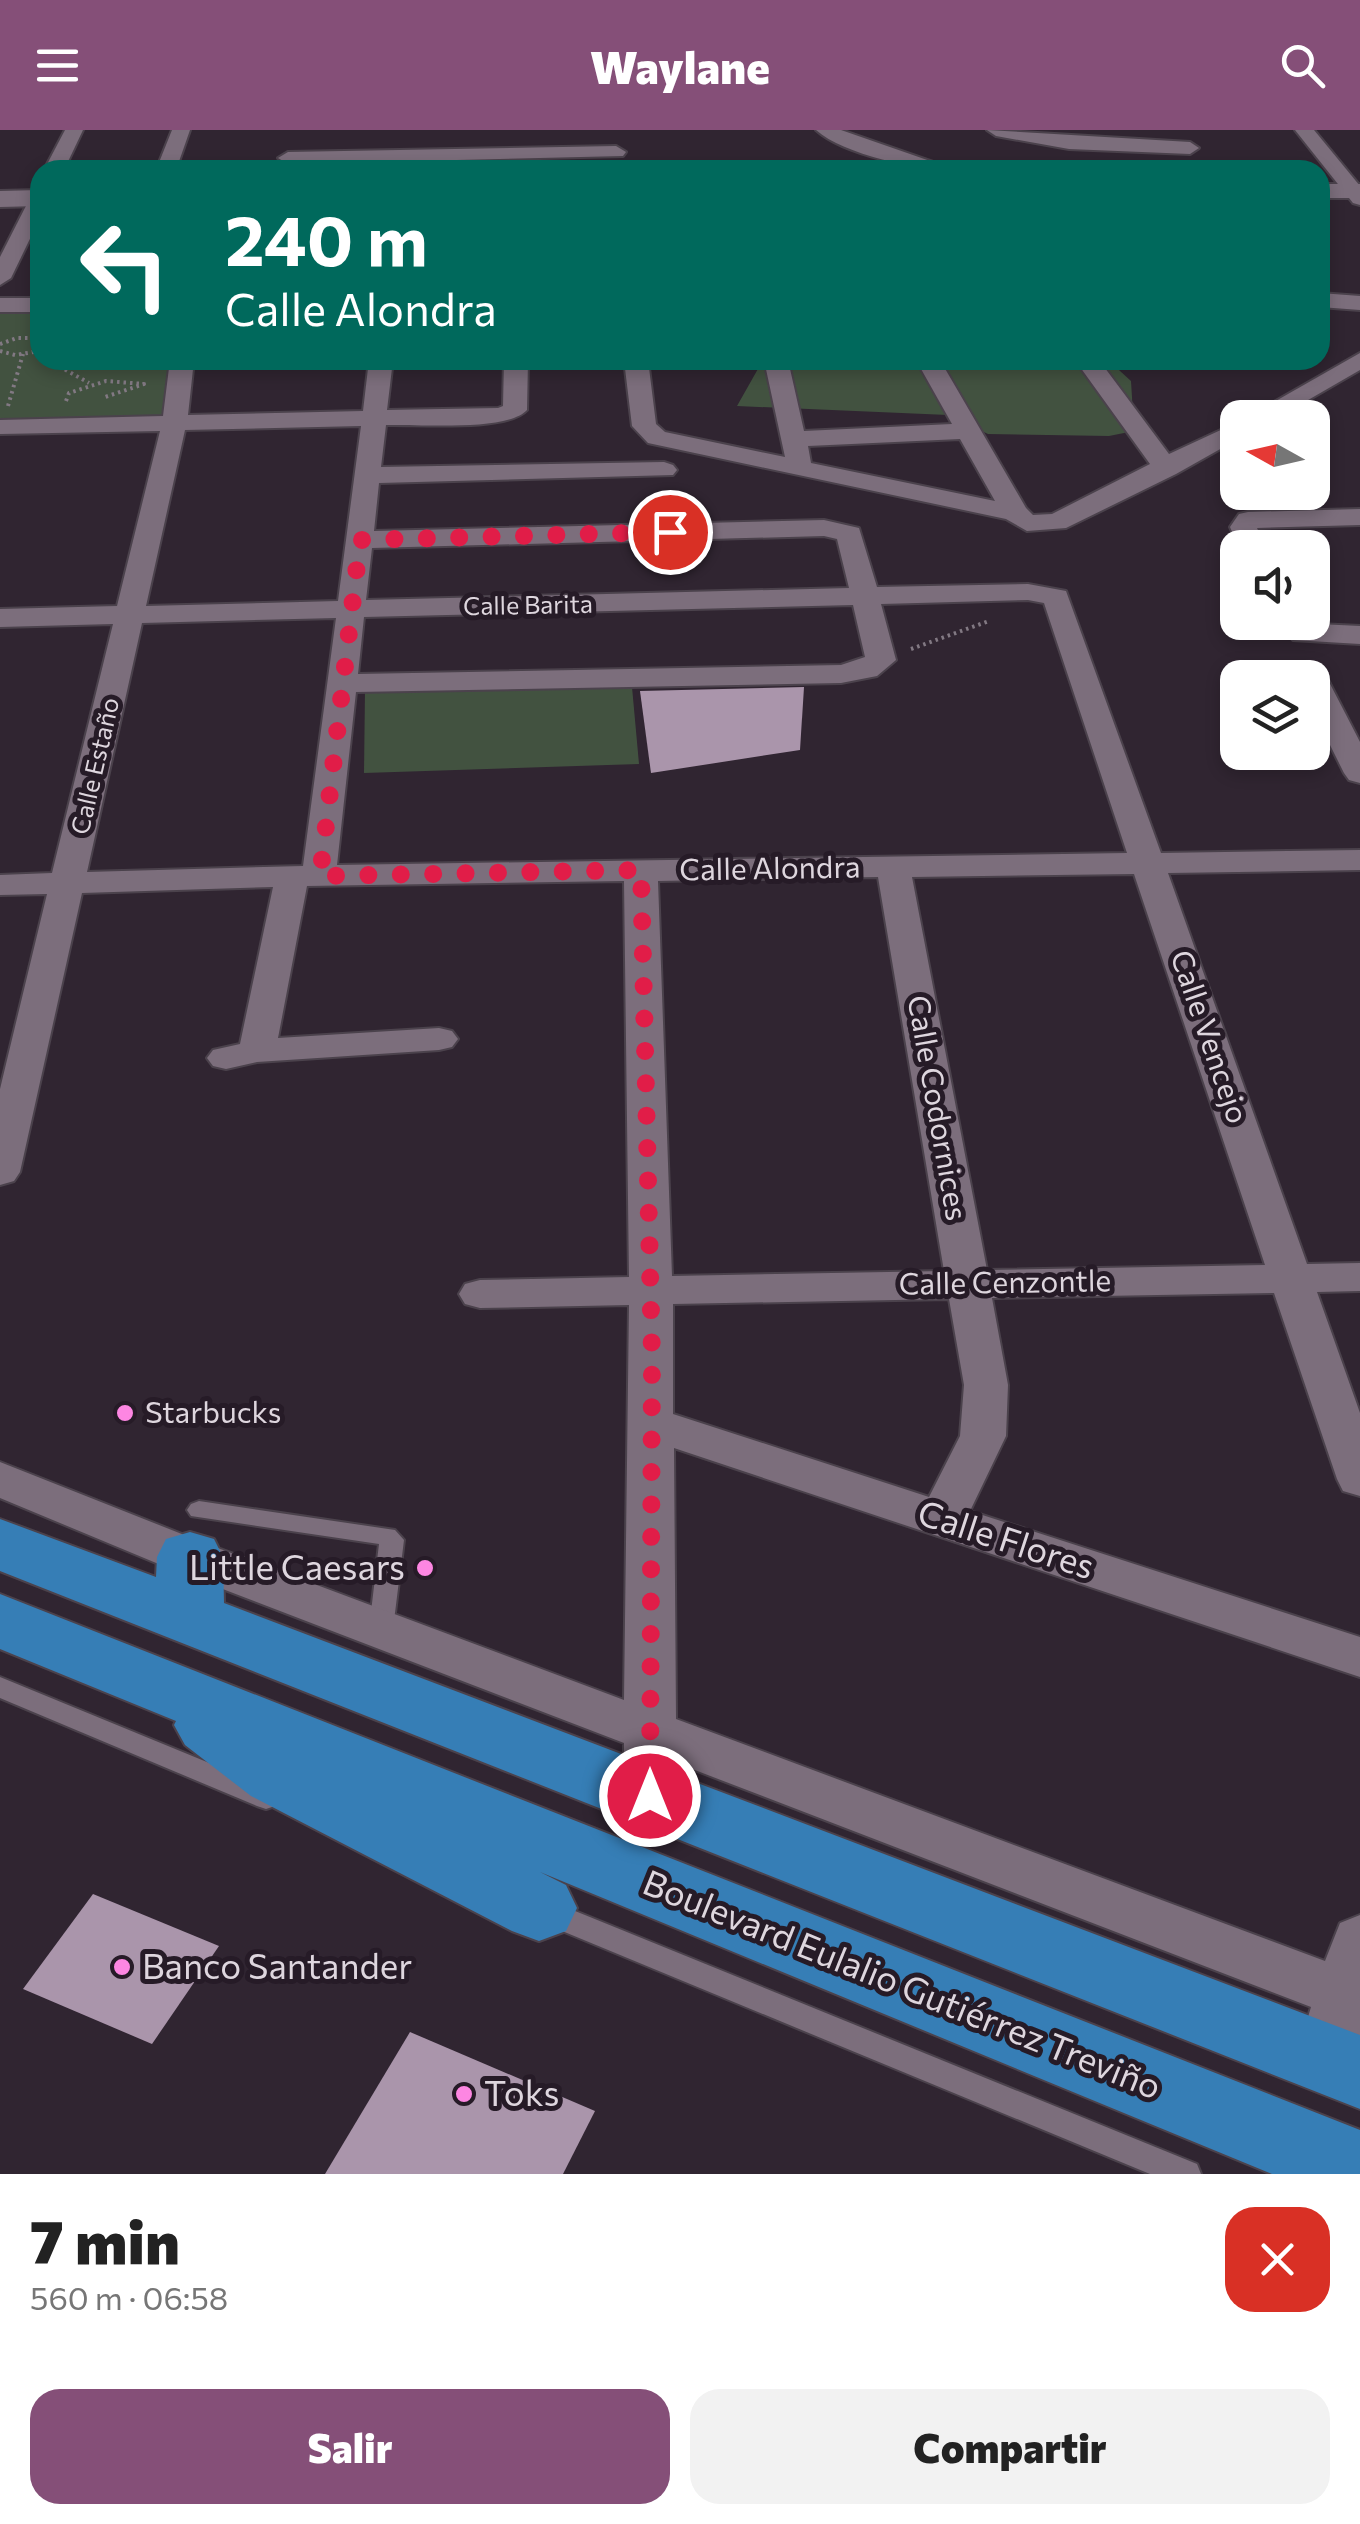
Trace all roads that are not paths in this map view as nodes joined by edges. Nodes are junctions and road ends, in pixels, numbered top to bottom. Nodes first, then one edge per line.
1 (74, 130) edge
2 (181, 130) edge
3 (613, 130) edge
4 (825, 130) edge
5 (996, 130) edge
6 (1178, 130) edge
7 (1304, 130) edge
8 (857, 144) junction
9 (1190, 148) junction
10 (288, 158) edge
11 (59, 160) edge
12 (170, 160) edge
13 (507, 160) edge
14 (616, 160) edge
15 (845, 160) edge
16 (912, 160) edge
17 (1197, 160) edge
18 (1329, 160) edge
19 (1330, 161) edge
20 (1330, 192) edge
21 (1358, 195) edge
22 (0, 199) edge
23 (1330, 199) edge
24 (30, 201) edge
25 (30, 202) edge
26 (0, 207) edge
27 (30, 219) edge
28 (0, 278) edge
29 (1330, 300) edge
30 (1360, 302) edge
31 (0, 305) edge
32 (30, 305) edge
33 (1330, 352) edge
34 (1360, 357) edge
35 (183, 370) edge
36 (379, 370) edge
37 (516, 370) edge
38 (637, 370) edge
39 (778, 370) edge
40 (934, 370) edge
41 (1094, 370) edge
42 (1288, 400) edge
43 (374, 418) junction
44 (174, 423) junction
45 (2, 424) edge
46 (968, 431) junction
47 (794, 438) junction
48 (1220, 439) edge
49 (800, 468) junction
50 (1166, 469) junction
51 (664, 470) dead end
52 (367, 475) junction
53 (1015, 513) junction
54 (1360, 517) edge
55 (1244, 530) edge
56 (360, 540) junction
57 (867, 596) junction
58 (1056, 598) joint
59 (351, 609) junction
60 (130, 615) junction
61 (0, 618) edge
62 (1330, 634) edge
63 (1360, 635) edge
64 (342, 683) junction
65 (1330, 714) edge
66 (1360, 773) edge
67 (1360, 860) edge
68 (1149, 863) junction
69 (893, 867) junction
70 (641, 870) junction
71 (306, 876) junction
72 (67, 883) junction
73 (0, 885) edge
74 (438, 1038) dead end
75 (2, 1156) edge
76 (1360, 1277) edge
77 (1291, 1278) junction
78 (968, 1284) junction
79 (651, 1290) junction
80 (480, 1294) dead end
81 (652, 1424) junction
82 (0, 1479) edge
83 (1360, 1479) edge
84 (942, 1519) junction
85 (0, 1544) edge
86 (193, 1562) junction
87 (0, 1620) edge
88 (381, 1629) junction
89 (1360, 1657) edge
90 (0, 1688) edge
91 (171, 1689) junction
92 (650, 1764) junction
93 (539, 1908) junction
94 (1360, 1940) edge
95 (1347, 2031) edge
96 (1360, 2170) edge
97 (1186, 2174) edge

1 - 11 street
2 - 12 street
3 - 14 street
4 - 8 street
5 - 9 street
6 - 9 street
7 - 18 street
8 - 15 street
8 - 16 street
9 - 17 street
10 - 13 street
19 - 21 street
20 - 21 street
21 - 23 street
22 - 24 street
25 - 26 street
27 - 28 street
29 - 30 street
31 - 32 street
33 - 34 street
34 - 42 street
35 - 44 street, Calle Estaño
36 - 43 street
37 - 43 street
38 - 49 street
39 - 47 street
40 - 46 street
41 - 50 street
43 - 44 street
43 - 52 street
44 - 45 street
44 - 60 street, Calle Estaño
46 - 47 street
46 - 53 street
47 - 49 street
48 - 50 street
49 - 53 street
50 - 53 street
51 - 52 street
52 - 56 street
54 - 55 street
56 - 57 street
56 - 59 street
57 - 58 street, Calle Barita
57 - 59 street, Calle Barita
57 - 64 street
58 - 68 street, Calle Vencejo
59 - 60 street, Calle Barita
59 - 64 street
60 - 61 street, Calle Barita
60 - 72 street, Calle Estaño
62 - 63 street
64 - 71 street
65 - 66 street
67 - 68 street, Calle Alondra
68 - 69 street, Calle Alondra
68 - 77 street, Calle Vencejo
69 - 70 street, Calle Alondra
69 - 78 street, Calle Codornices
70 - 71 street, Calle Alondra
70 - 79 street
71 - 72 street, Calle Alondra
71 - 74 street
72 - 73 street, Calle Alondra
72 - 75 street, Calle Estaño
76 - 77 street, Calle Cenzontle
77 - 78 street, Calle Cenzontle
77 - 83 street, Calle Vencejo
78 - 79 street, Calle Cenzontle
78 - 84 street, Calle Codornices
79 - 80 street, Calle Cenzontle
79 - 81 street
81 - 84 street, Calle Flores
81 - 92 street
82 - 86 street
84 - 89 street, Calle Flores
85 - 86 main road
86 - 88 street
86 - 88 lane
86 - 92 main road
87 - 91 main road, Boulevard Eulalio Gutiérrez Treviño
88 - 92 street
90 - 93 lane, Boulevard Eulalio Gutiérrez Treviño
91 - 93 main road
91 - 96 main road, Boulevard Eulalio Gutiérrez Treviño
92 - 95 main road
93 - 97 lane, Boulevard Eulalio Gutiérrez Treviño
94 - 95 street

